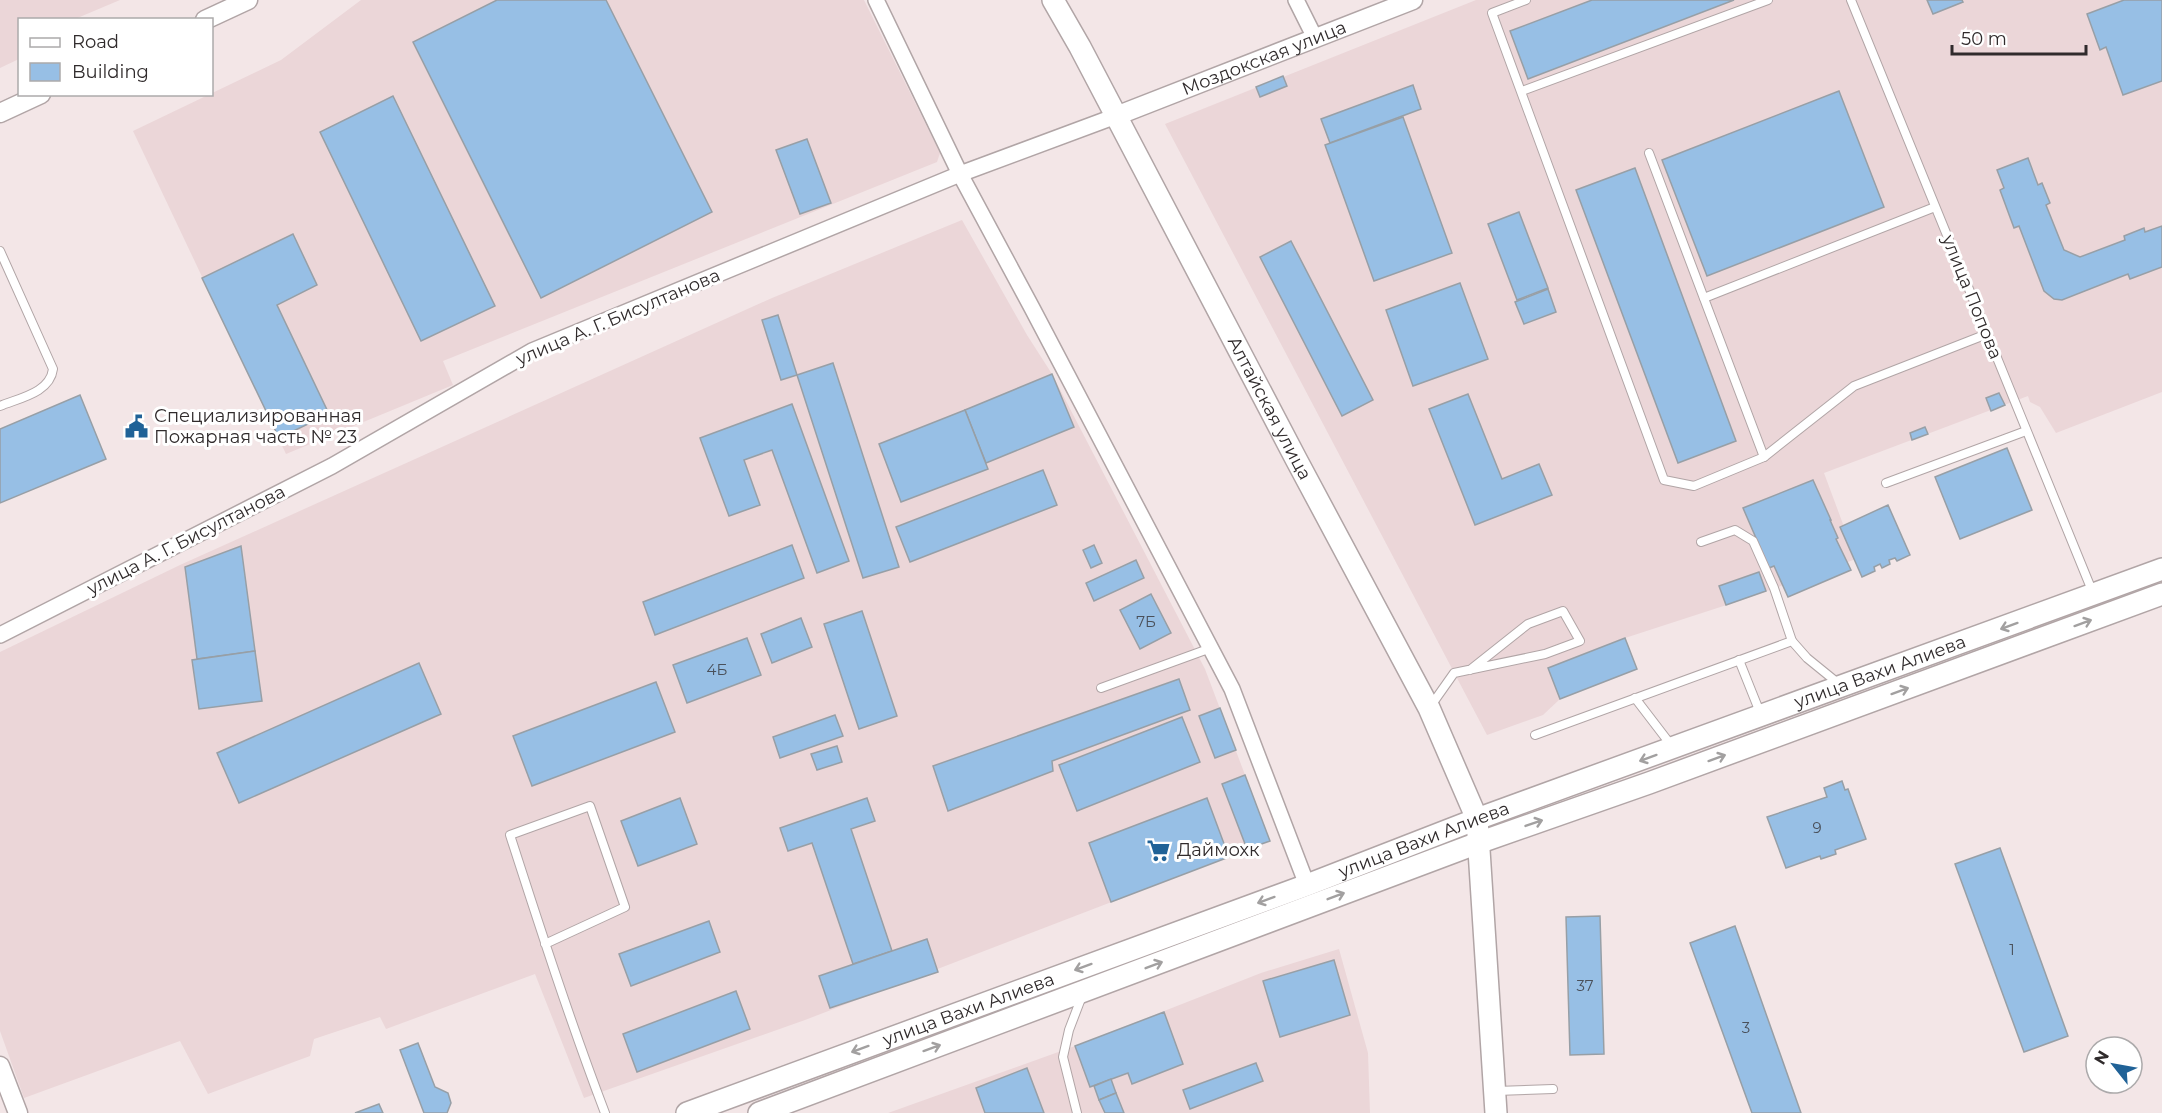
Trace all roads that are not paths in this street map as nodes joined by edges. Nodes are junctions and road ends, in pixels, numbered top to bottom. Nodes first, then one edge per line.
1 (248, 0) edge
2 (876, 0) edge
3 (1053, 0) edge
4 (1296, 0) edge
5 (1413, 0) edge
6 (1526, 0) edge
7 (1768, 0) edge
8 (1851, 0) edge
9 (209, 18) edge
10 (1315, 38) junction
11 (1522, 91) junction
12 (37, 96) edge
13 (0, 113) edge
14 (1116, 116) junction
15 (1649, 153) dead end
16 (960, 174) junction
17 (1935, 207) junction
18 (0, 251) edge
19 (1704, 298) junction
20 (1987, 334) junction
21 (0, 406) edge
22 (2026, 431) junction
23 (1764, 457) junction
24 (1886, 483) dead end
25 (1701, 542) dead end
26 (2162, 569) edge
27 (2162, 594) edge
28 (2093, 595) junction
29 (0, 635) edge
30 (1792, 641) junction
31 (1211, 648) junction
32 (1739, 660) junction
33 (1470, 670) junction
34 (1842, 687) junction
35 (1101, 688) dead end
36 (1635, 698) junction
37 (1430, 708) junction
38 (1762, 717) junction
39 (1535, 735) dead end
40 (1673, 749) junction
41 (1477, 819) junction
42 (1478, 843) junction
43 (1307, 885) junction
44 (545, 944) junction
45 (1083, 992) junction
46 (0, 1066) edge
47 (1552, 1089) dead end
48 (1494, 1091) junction
49 (18, 1113) edge
50 (605, 1113) edge
51 (687, 1113) edge
52 (759, 1113) edge
53 (1077, 1113) edge
54 (1496, 1113) edge

1 - 9 street
2 - 16 street
3 - 14 main road, Алтайская улица
4 - 10 street
5 - 10 street, Моздокская улица
6 - 11 lane
7 - 11 lane
8 - 17 lane, улица Попова
10 - 14 street, Моздокская улица
11 - 23 lane
12 - 13 street
14 - 16 street, улица А. Г. Бисултанова
14 - 37 main road, Алтайская улица
15 - 19 lane
16 - 29 street, улица А. Г. Бисултанова
16 - 31 street
17 - 19 lane
17 - 20 lane, улица Попова
18 - 21 lane
19 - 23 lane
20 - 22 lane, улица Попова
20 - 23 lane
22 - 24 lane
22 - 28 lane, улица Попова
25 - 30 lane
26 - 28 main road, улица Вахи Алиева
42 -> 27 main road, улица Вахи Алиева
28 -> 34 main road, улица Вахи Алиева
30 - 32 lane
30 - 34 lane
31 - 35 lane
31 - 43 street
32 - 36 lane
32 - 38 lane
33 - 33 lane
33 - 37 lane
34 - 38 main road, улица Вахи Алиева
36 - 39 lane
36 - 40 lane
37 - 41 main road, Алтайская улица
38 - 40 main road, улица Вахи Алиева
40 -> 41 main road, улица Вахи Алиева
41 - 42 main road
41 - 43 main road, улица Вахи Алиева
45 -> 42 main road, улица Вахи Алиева
42 - 48 main road
43 -> 51 main road, улица Вахи Алиева
44 - 44 lane
44 - 50 lane
52 -> 45 main road, улица Вахи Алиева
45 - 53 lane
46 - 49 street
47 - 48 lane
48 - 54 main road

